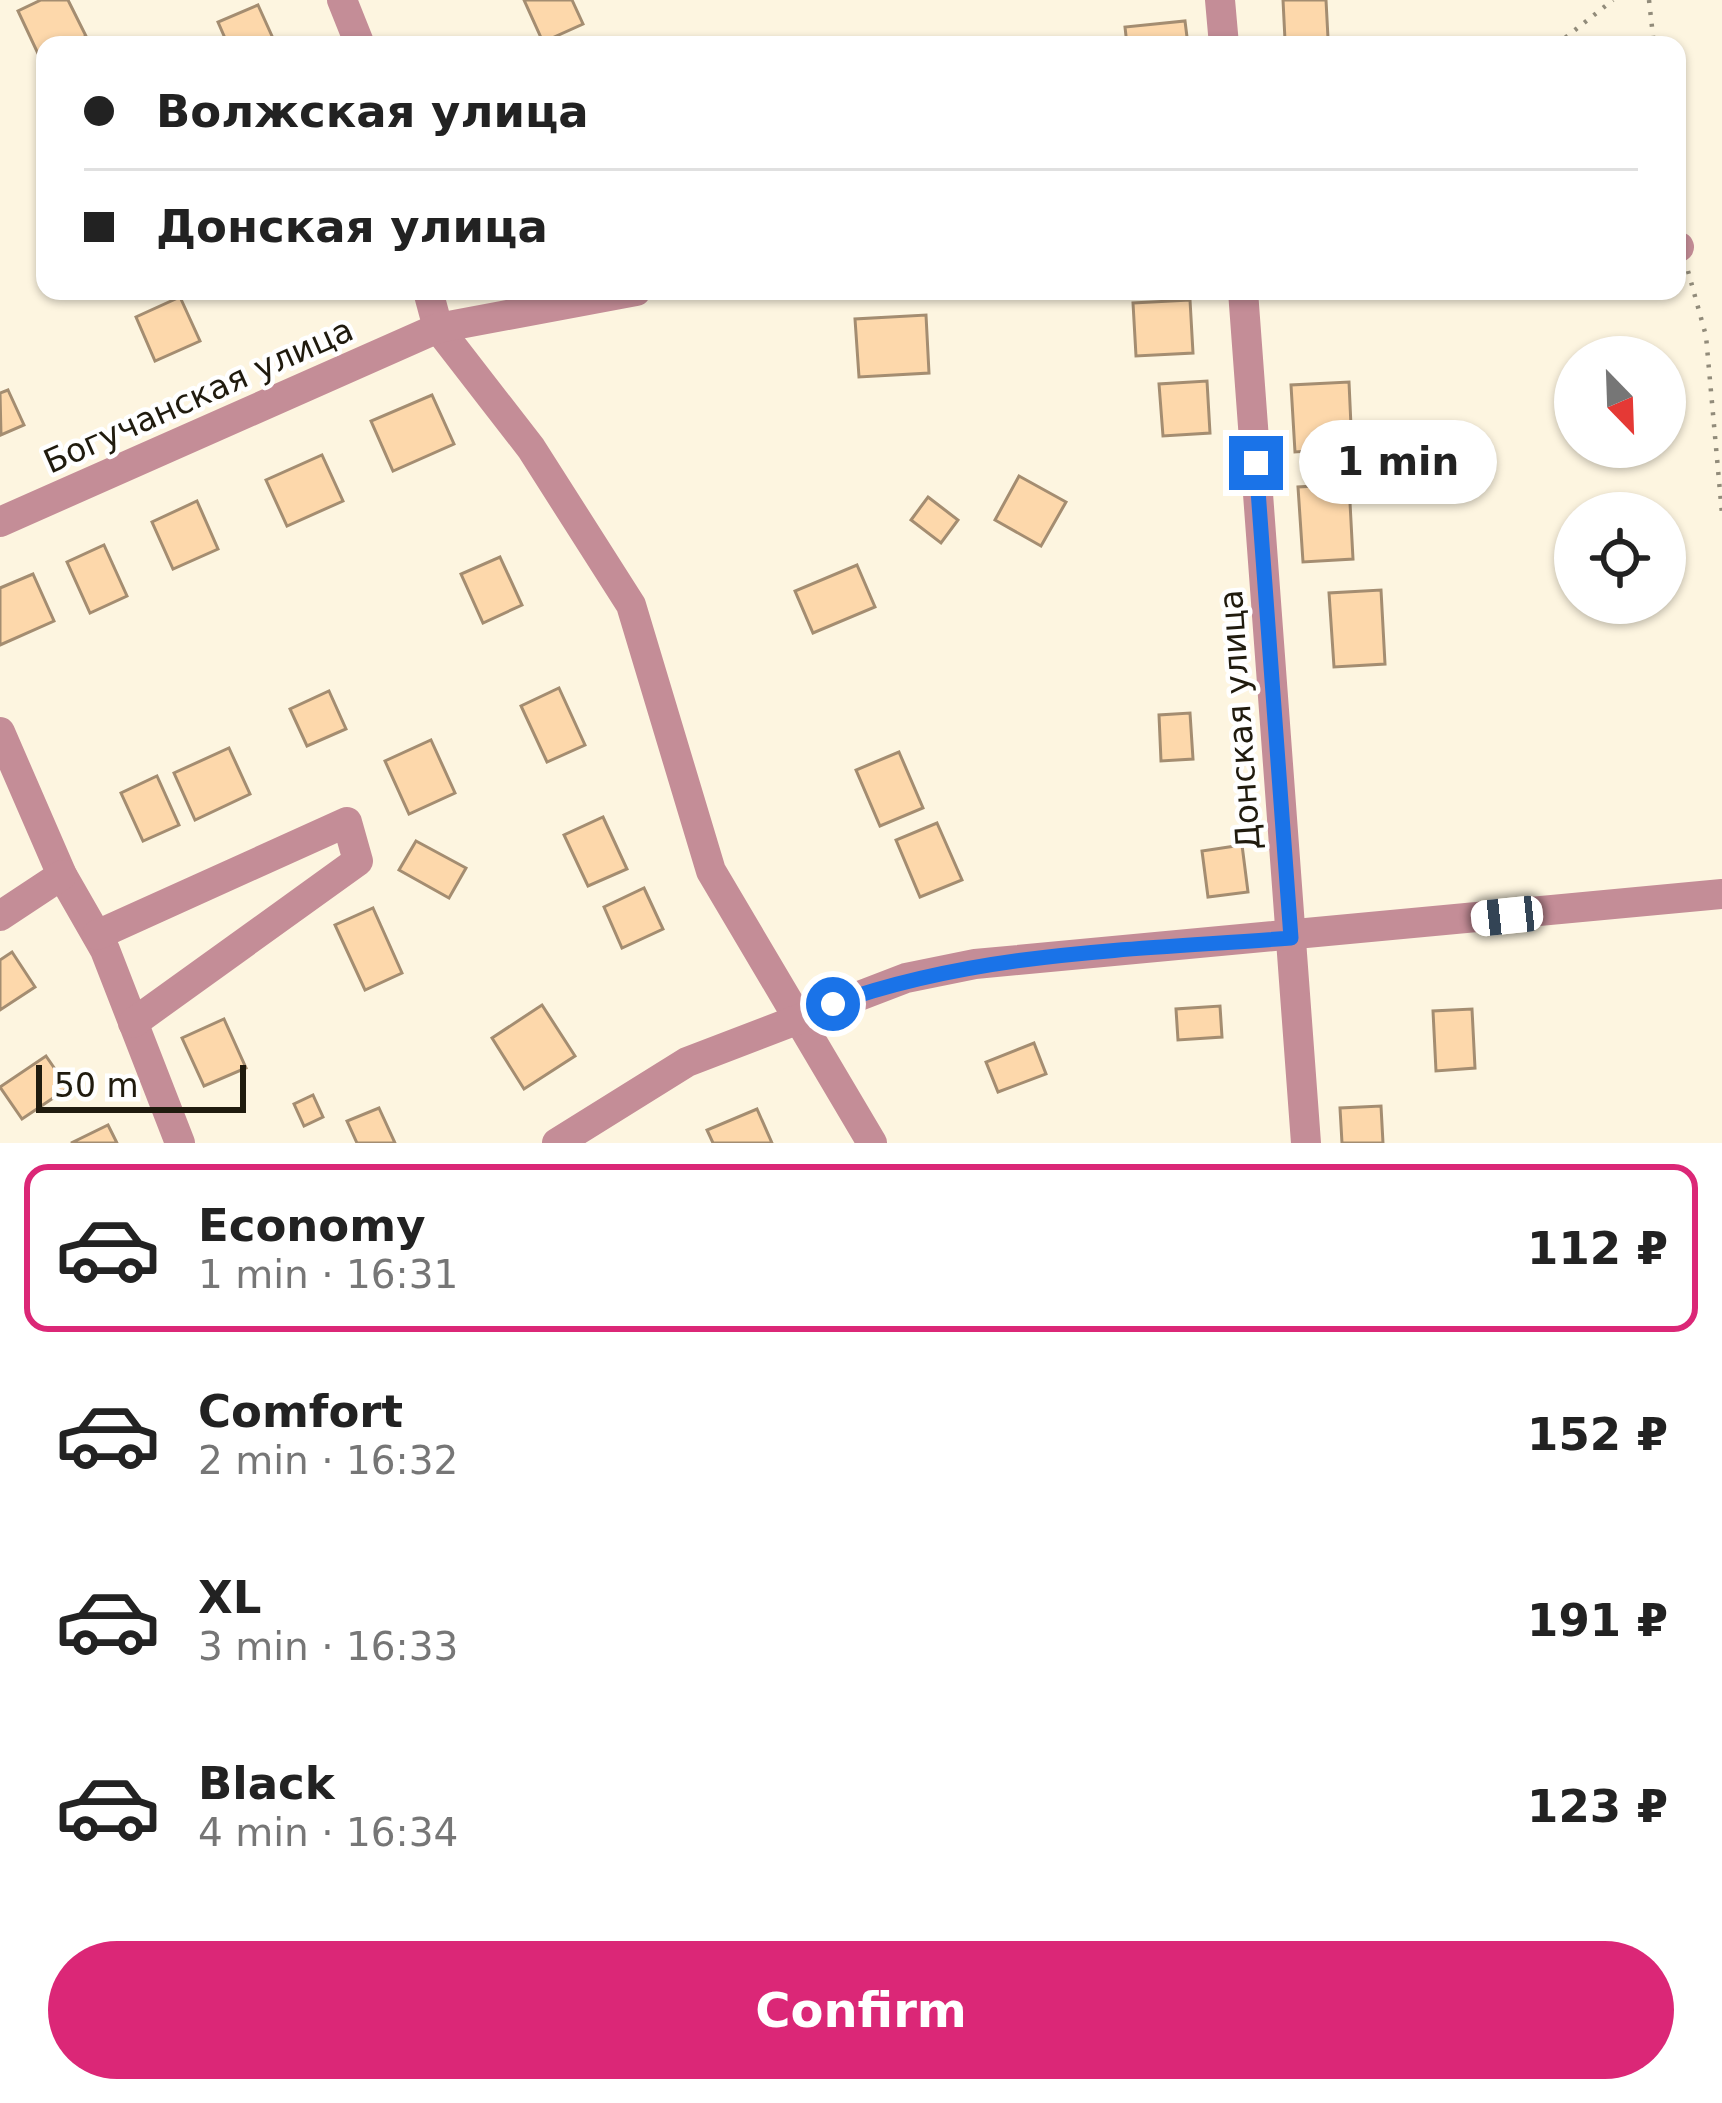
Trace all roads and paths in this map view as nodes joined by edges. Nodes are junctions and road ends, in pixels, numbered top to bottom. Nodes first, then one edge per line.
1 (342, 0) edge
2 (1220, 0) edge
3 (1612, 0) edge
4 (1649, 0) edge
5 (356, 36) edge
6 (1223, 36) edge
7 (1567, 36) edge
8 (1653, 36) edge
9 (1686, 272) edge
10 (430, 300) edge
11 (588, 300) edge
12 (1244, 300) edge
13 (438, 328) junction
14 (1722, 514) edge
15 (0, 522) edge
16 (0, 732) edge
17 (62, 875) junction
18 (1722, 894) edge
19 (0, 916) edge
20 (97, 935) junction
21 (1291, 938) junction
22 (797, 1016) junction
23 (133, 1022) junction
24 (180, 1143) edge
25 (557, 1143) edge
26 (872, 1143) edge
27 (1306, 1143) edge

1 - 5 street
2 - 6 street
3 - 7 path
4 - 8 path
9 - 14 path
10 - 13 street
11 - 13 street, Богучанская улица
12 - 21 street, Донская улица
13 - 15 street, Богучанская улица
13 - 22 street
16 - 17 street
17 - 19 street
17 - 20 street
18 - 21 street
20 - 23 street
20 - 23 street
21 - 22 street
21 - 27 street, Донская улица
22 - 25 street
22 - 26 street
23 - 24 street

